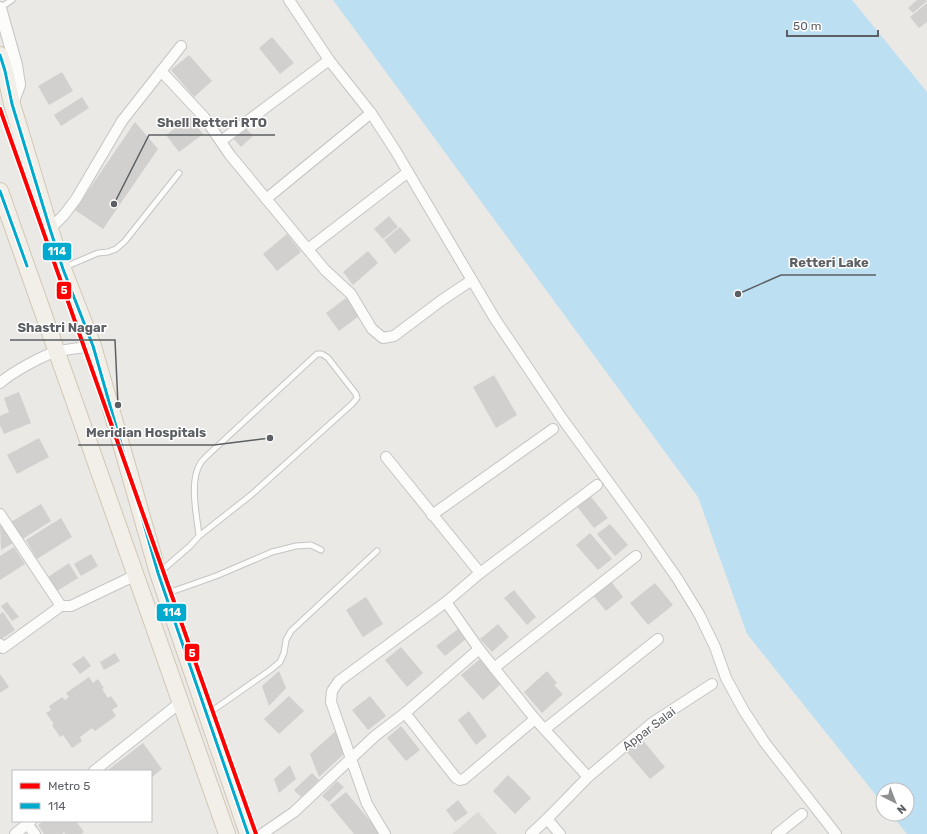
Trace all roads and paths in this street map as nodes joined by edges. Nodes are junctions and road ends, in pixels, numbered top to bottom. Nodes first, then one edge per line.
1 (12, 0) edge
2 (289, 0) edge
3 (0, 8) edge
4 (181, 46) dead end
5 (0, 55) edge
6 (329, 60) junction
7 (2, 68) edge
8 (161, 71) junction
9 (12, 104) junction
10 (371, 114) junction
11 (221, 142) junction
12 (408, 172) junction
13 (179, 173) dead end
14 (0, 191) edge
15 (266, 199) junction
16 (4, 213) edge
17 (50, 229) junction
18 (308, 249) junction
19 (63, 269) junction
20 (472, 280) junction
21 (93, 346) junction
22 (56, 352) junction
23 (0, 383) edge
24 (553, 429) dead end
25 (386, 456) dead end
26 (597, 486) dead end
27 (0, 514) edge
28 (432, 515) junction
29 (199, 536) junction
30 (321, 550) dead end
31 (377, 550) dead end
32 (636, 556) dead end
33 (480, 573) junction
34 (158, 574) junction
35 (136, 575) junction
36 (165, 594) junction
37 (446, 602) junction
38 (61, 606) junction
39 (658, 639) dead end
40 (1, 647) edge
41 (479, 649) junction
42 (494, 668) junction
43 (712, 684) dead end
44 (181, 702) junction
45 (405, 713) junction
46 (207, 715) junction
47 (536, 719) junction
48 (545, 729) junction
49 (352, 758) junction
50 (95, 770) edge
51 (588, 777) junction
52 (802, 814) dead end
53 (547, 819) junction
54 (29, 823) edge
55 (15, 834) edge
56 (35, 834) edge
57 (227, 834) edge
58 (248, 834) edge
59 (262, 834) edge
60 (385, 834) edge
61 (531, 834) edge
62 (560, 834) edge
63 (776, 834) edge
64 (836, 834) edge

1 - 3 lane
2 - 6 street
3 - 9 street
4 - 8 street
5 - 7 main road
6 - 10 street
6 - 11 street
7 - 9 main road
8 - 11 street
8 - 17 street
9 - 17 main road
10 - 12 street
10 - 15 street
11 - 15 street
12 - 18 street
12 - 20 street
13 - 19 lane
14 - 16 main road
15 - 18 street
16 - 22 main road
17 - 19 main road
18 - 20 street
19 - 21 main road
20 - 64 street
21 - 22 street
21 - 34 main road
22 - 23 street
22 - 35 main road
24 - 28 street
25 - 28 street
26 - 33 street
27 - 38 street
28 - 33 street
29 - 29 lane
29 - 34 lane
30 - 36 lane
31 - 46 lane
32 - 42 street
33 - 37 street
34 - 36 main road
35 - 38 street
35 - 44 main road
36 - 46 main road
37 - 41 street
37 - 49 street
38 - 40 street
39 - 48 street
41 - 42 street
41 - 45 street
42 - 47 street
43 - 51 street, Appar Salai
44 - 50 street
44 - 57 main road
45 - 47 street
45 - 49 street
46 - 58 main road
47 - 48 street
48 - 51 street
49 - 59 street
49 - 60 street
51 - 53 street, Appar Salai
52 - 63 street
53 - 61 street, Appar Salai
53 - 62 street
54 - 55 street
54 - 56 street

